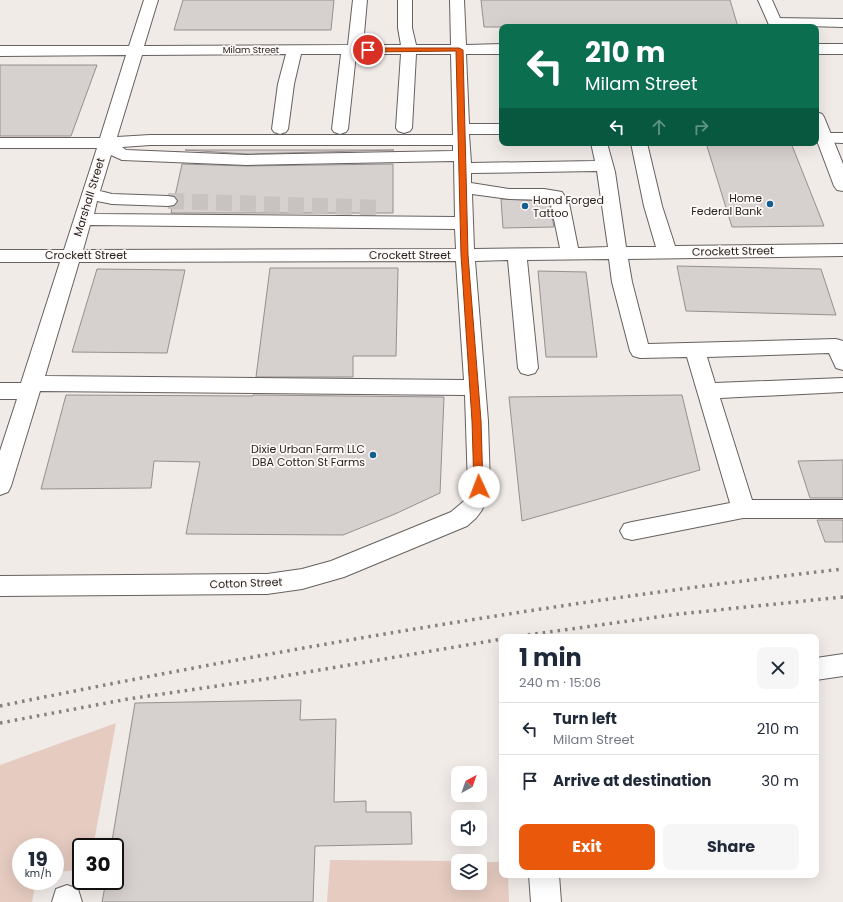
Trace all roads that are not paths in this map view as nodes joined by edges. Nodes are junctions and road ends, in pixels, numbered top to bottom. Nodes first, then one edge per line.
1 (151, 0) edge
2 (360, 0) edge
3 (405, 0) edge
4 (457, 0) edge
5 (765, 0) edge
6 (843, 23) edge
7 (776, 24) edge
8 (843, 48) edge
9 (499, 49) edge
10 (819, 49) edge
11 (135, 50) junction
12 (295, 50) junction
13 (352, 50) junction
14 (409, 50) junction
15 (459, 50) junction
16 (0, 51) edge
17 (819, 124) edge
18 (404, 128) dead end
19 (280, 129) dead end
20 (340, 129) dead end
21 (499, 130) edge
22 (825, 138) junction
23 (843, 138) edge
24 (106, 143) junction
25 (0, 144) edge
26 (600, 146) edge
27 (640, 146) edge
28 (462, 148) junction
29 (604, 166) junction
30 (843, 186) edge
31 (463, 188) junction
32 (90, 194) junction
33 (168, 201) tunnel mouth
34 (382, 208) tunnel mouth
35 (83, 216) junction
36 (464, 216) junction
37 (843, 250) edge
38 (619, 252) junction
39 (666, 252) junction
40 (570, 253) junction
41 (517, 254) junction
42 (71, 255) junction
43 (465, 255) junction
44 (0, 256) edge
45 (695, 350) junction
46 (843, 363) edge
47 (528, 368) dead end
48 (843, 385) edge
49 (32, 387) junction
50 (474, 388) junction
51 (0, 391) edge
52 (709, 391) junction
53 (0, 486) edge
54 (743, 509) junction
55 (843, 509) edge
56 (632, 531) dead end
57 (0, 586) edge
58 (843, 665) edge
59 (819, 669) edge
60 (544, 878) edge
61 (546, 902) edge

1 - 11 street, Marshall Street
2 - 13 street
3 - 14 street
4 - 15 street
5 - 7 street
6 - 7 street
8 - 10 street
9 - 15 street, Milam Street
11 - 12 street, Milam Street
11 - 16 street, Milam Street
11 - 24 street, Marshall Street
12 - 13 street, Milam Street
12 - 19 street
13 - 14 street, Milam Street
13 - 20 street
14 - 15 street, Milam Street
14 - 18 street
15 - 28 street
17 - 22 street
21 - 28 street
22 - 23 street
22 - 30 street
24 - 25 street
24 - 28 street
24 - 32 street, Marshall Street
26 - 29 street
27 - 39 street
28 - 29 street
28 - 31 street
29 - 38 street
31 - 36 street
31 - 40 street
32 - 33 street
32 - 35 street, Marshall Street
34 - 36 street
35 - 36 street
35 - 42 street, Marshall Street
36 - 43 street
37 - 39 street, Crockett Street
38 - 39 street, Crockett Street
38 - 40 street, Crockett Street
38 - 45 street
40 - 41 street, Crockett Street
41 - 43 street, Crockett Street
41 - 47 street
42 - 43 street, Crockett Street
42 - 44 street, Crockett Street
42 - 49 street, Marshall Street
43 - 50 street
45 - 46 street
45 - 52 street
48 - 52 street
49 - 50 street
49 - 51 street
49 - 53 street, Marshall Street
50 - 57 street, Cotton Street
52 - 54 street
54 - 55 street
54 - 56 street
58 - 59 street
60 - 61 street

